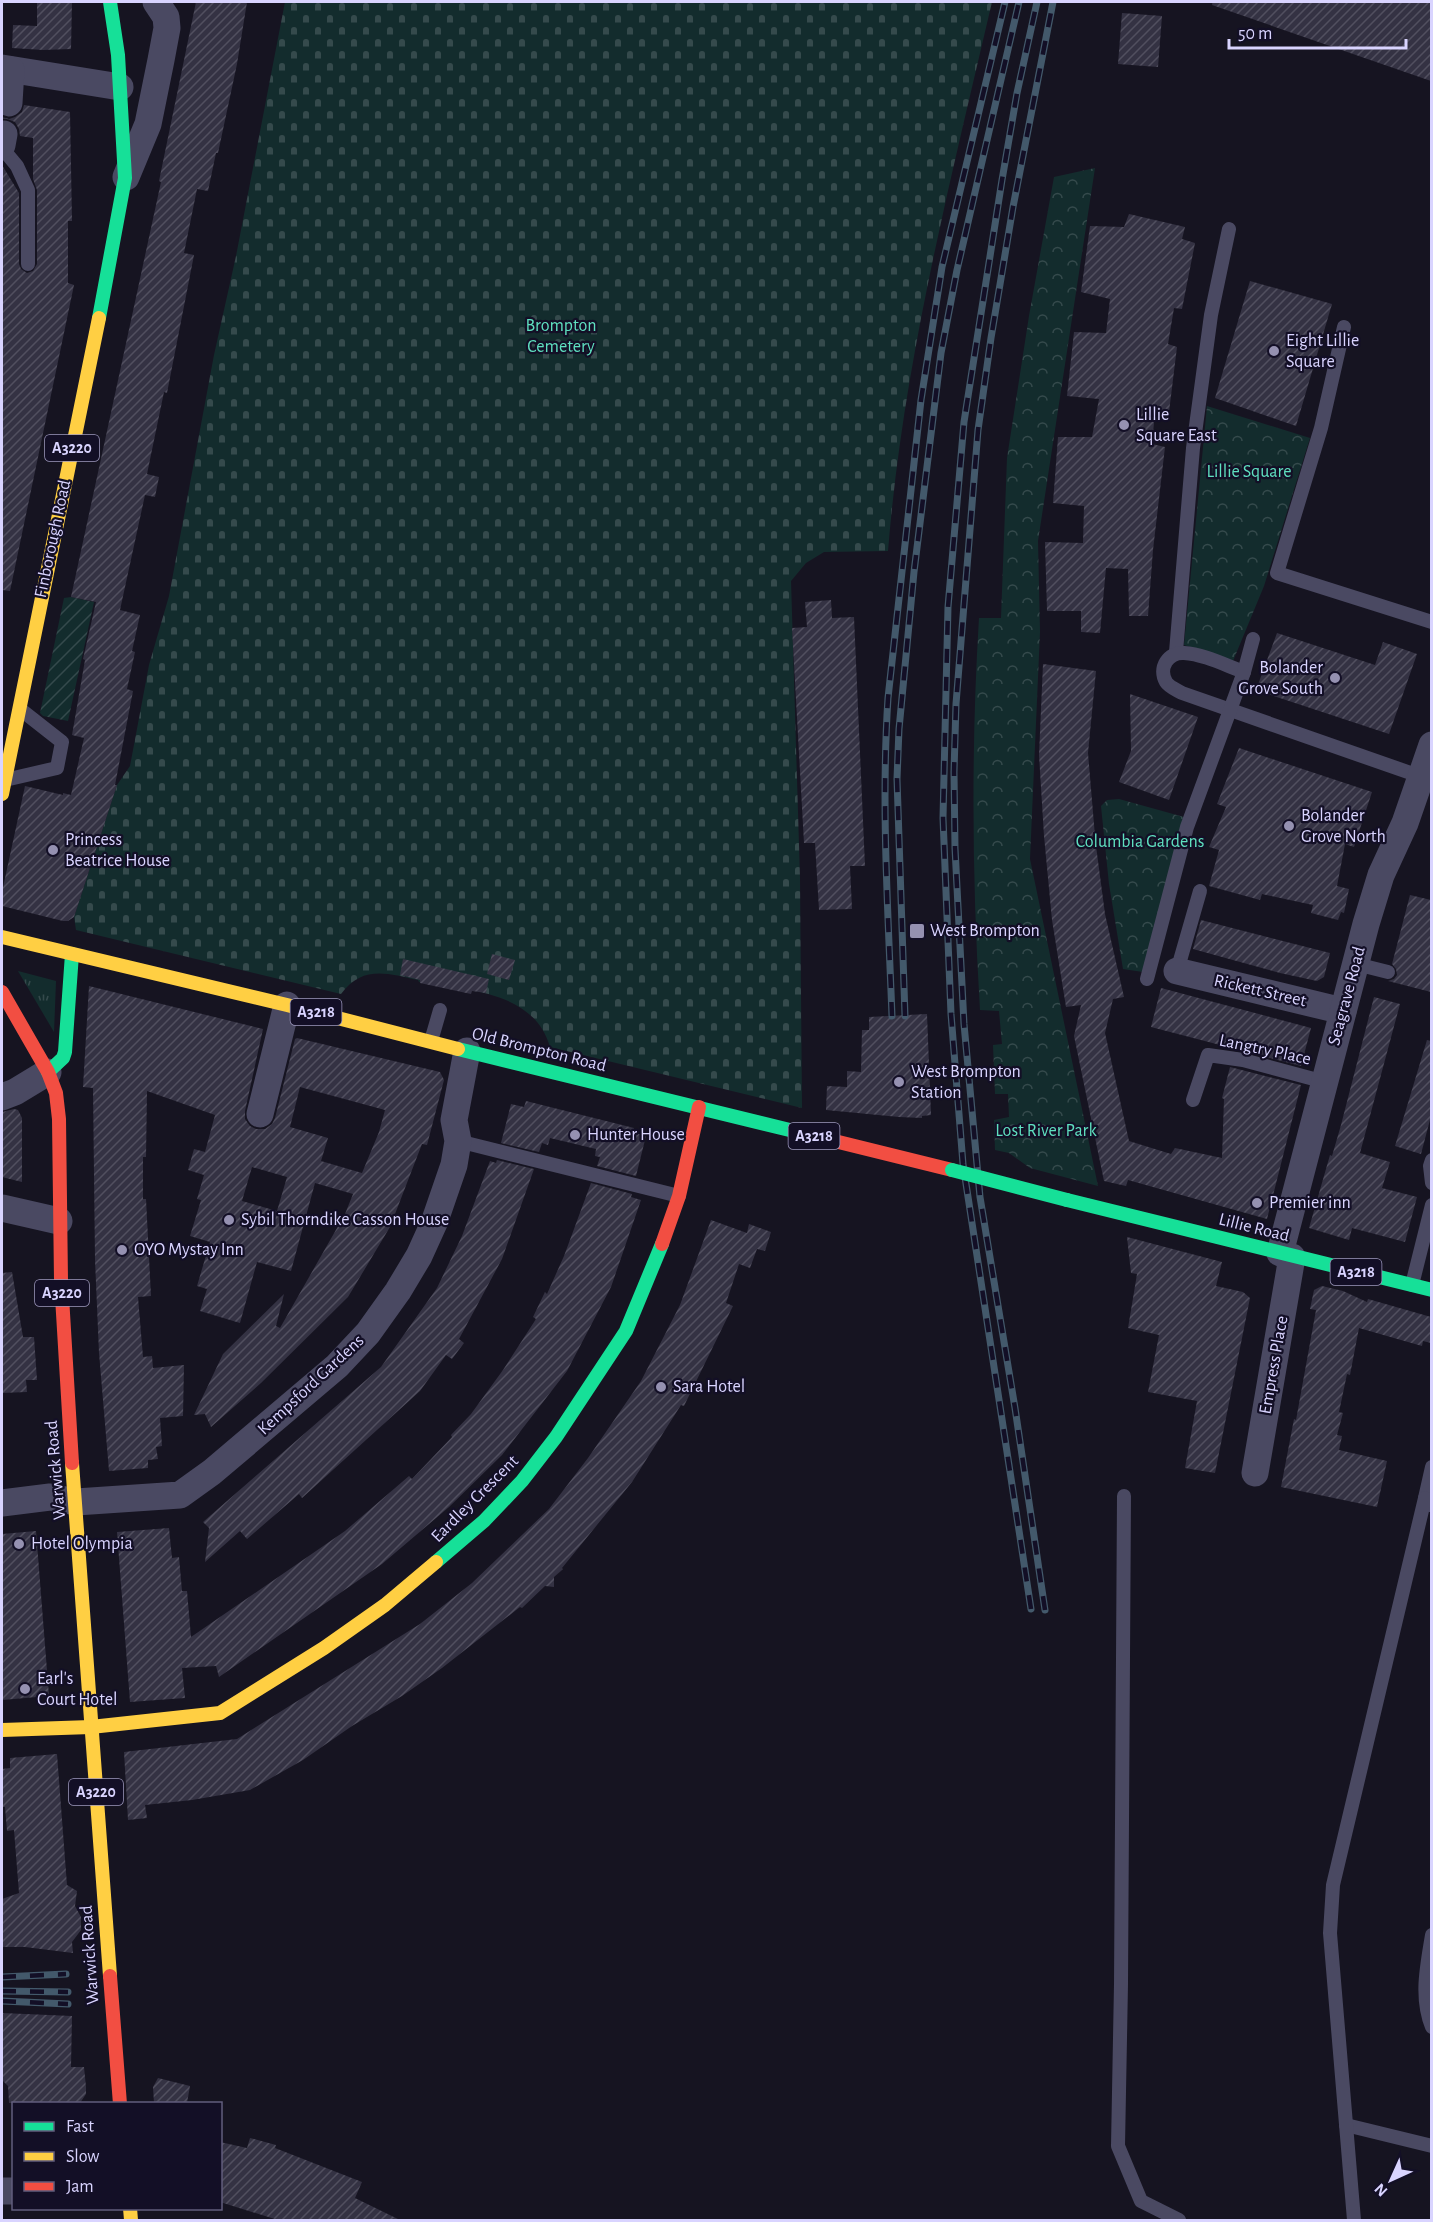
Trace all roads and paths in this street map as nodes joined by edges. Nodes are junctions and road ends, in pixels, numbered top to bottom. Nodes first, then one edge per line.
1 (110, 2) edge
2 (156, 2) edge
3 (7, 69) edge
4 (120, 87) junction
5 (9, 103) dead end
6 (2, 142) edge
7 (125, 178) junction
8 (1229, 229) dead end
9 (28, 264) dead end
10 (1344, 327) dead end
11 (1431, 622) edge
12 (1253, 639) dead end
13 (1176, 652) junction
14 (1244, 672) junction
15 (1228, 710) junction
16 (12, 714) edge
17 (1428, 761) edge
18 (3, 787) edge
19 (1200, 891) dead end
20 (2, 937) edge
21 (72, 954) junction
22 (1356, 964) junction
23 (1177, 971) joint
24 (1388, 972) dead end
25 (1147, 979) dead end
26 (2, 992) edge
27 (287, 1005) junction
28 (440, 1010) dead end
29 (1343, 1011) junction
30 (431, 1041) junction
31 (467, 1051) junction
32 (48, 1072) junction
33 (1325, 1082) junction
34 (2, 1097) edge
35 (1193, 1100) dead end
36 (699, 1107) junction
37 (260, 1114) dead end
38 (458, 1141) junction
39 (1431, 1160) edge
40 (1431, 1183) edge
41 (679, 1196) junction
42 (1067, 1200) joint
43 (1431, 1205) edge
44 (2, 1208) edge
45 (59, 1221) junction
46 (1286, 1255) junction
47 (1412, 1285) junction
48 (1431, 1290) edge
49 (1431, 1467) edge
50 (1255, 1473) dead end
51 (1124, 1497) dead end
52 (76, 1502) junction
53 (2, 1503) edge
54 (1428, 1503) edge
55 (91, 1728) junction
56 (2, 1730) edge
57 (1431, 1935) edge
58 (1431, 2027) edge
59 (120, 2102) edge
60 (1346, 2125) junction
61 (1431, 2146) edge
62 (1179, 2220) edge
63 (1354, 2220) edge

1 - 4 main road, Finborough Road / A3220
2 - 7 street, Finborough Road
3 - 4 street
3 - 5 street
4 - 7 main road, Finborough Road / A3220
6 - 9 lane
7 - 16 main road, Finborough Road / A3220
8 - 13 lane
10 - 11 lane
12 - 14 lane
13 - 14 lane
13 - 15 lane
14 - 15 lane
15 - 17 lane
15 - 25 lane
16 - 18 main road, Finborough Road / A3220
16 - 18 lane
17 - 22 street, Seagrave Road
19 - 23 lane
20 - 21 main road, Old Brompton Road / A3218
21 - 27 main road, Old Brompton Road / A3218
21 - 32 main road
22 - 24 lane
22 - 29 street, Seagrave Road
23 - 29 street, Rickett Street
26 - 32 main road, Warwick Road / A3220
27 - 30 main road, Old Brompton Road / A3218
27 - 37 street
28 - 30 lane
29 - 33 street, Seagrave Road
30 - 31 main road, Old Brompton Road / A3218
31 - 36 main road, Old Brompton Road / A3218
31 - 38 street, Kempsford Gardens
32 - 34 street
32 - 45 main road, Warwick Road / A3220
33 - 35 lane, Langtry Place
33 - 46 street, Seagrave Road
36 - 41 main road, Eardley Crescent
36 - 42 main road, Old Brompton Road / A3218, bridge
38 - 41 lane
38 - 52 street, Kempsford Gardens
39 - 40 lane
41 - 55 main road, Eardley Crescent
42 - 46 main road, Lillie Road / A3218
43 - 47 lane
44 - 45 street
45 - 52 main road, Warwick Road / A3220
46 - 47 main road, Lillie Road / A3218
46 - 50 street, Empress Place
47 - 48 main road, Lillie Road / A3218
49 - 54 lane
51 - 62 lane
52 - 53 street, Kempsford Gardens
52 - 55 main road, Warwick Road / A3220
54 - 60 lane
55 - 56 main road, Eardley Crescent
55 - 59 main road, Warwick Road / A3220
57 - 58 lane
60 - 61 lane
60 - 63 lane

